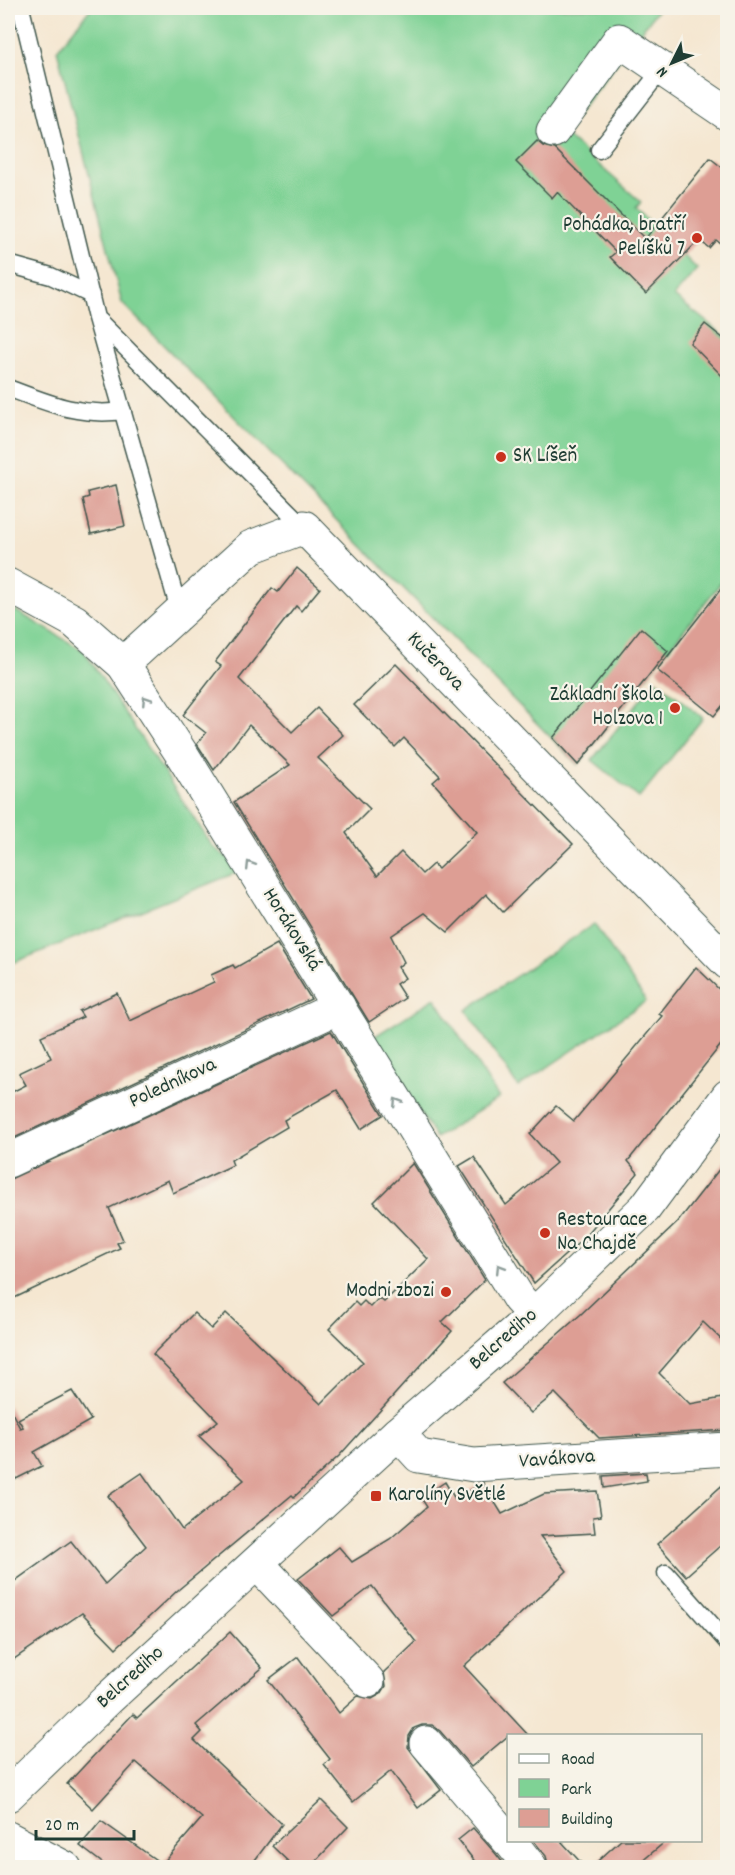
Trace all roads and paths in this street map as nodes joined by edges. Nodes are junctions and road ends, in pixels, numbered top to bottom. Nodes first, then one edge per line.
1 (21, 8) edge
2 (662, 69) junction
3 (728, 114) edge
4 (553, 131) dead end
5 (599, 150) dead end
6 (8, 264) edge
7 (91, 295) junction
8 (96, 318) junction
9 (8, 388) edge
10 (123, 411) junction
11 (304, 527) junction
12 (8, 585) edge
13 (179, 610) junction
14 (123, 664) junction
15 (728, 963) edge
16 (339, 1007) junction
17 (728, 1096) edge
18 (8, 1161) edge
19 (534, 1316) junction
20 (398, 1433) junction
21 (728, 1449) edge
22 (257, 1563) junction
23 (666, 1573) dead end
24 (728, 1643) edge
25 (368, 1681) dead end
26 (426, 1743) dead end
27 (8, 1795) edge
28 (8, 1838) edge
29 (507, 1838) edge
30 (511, 1842) edge
31 (65, 1868) edge
32 (531, 1868) edge

1 - 7 lane
2 - 3 street
2 - 4 street
2 - 5 lane
6 - 7 lane
7 - 8 lane
8 - 10 lane
8 - 11 lane
9 - 10 lane
10 - 13 lane
11 - 13 street
11 - 15 street, Kučerova
12 - 14 street, Horákovská
13 - 14 street
16 -> 14 street, Horákovská
16 - 18 street, Poledníkova
19 -> 16 street, Horákovská
17 - 19 street, Belcrediho
19 - 20 street, Belcrediho
20 - 21 street, Vavákova
20 - 22 street, Belcrediho
22 - 25 street
22 - 27 street, Belcrediho
23 - 24 lane
26 - 29 street
28 - 31 street
30 - 32 street

